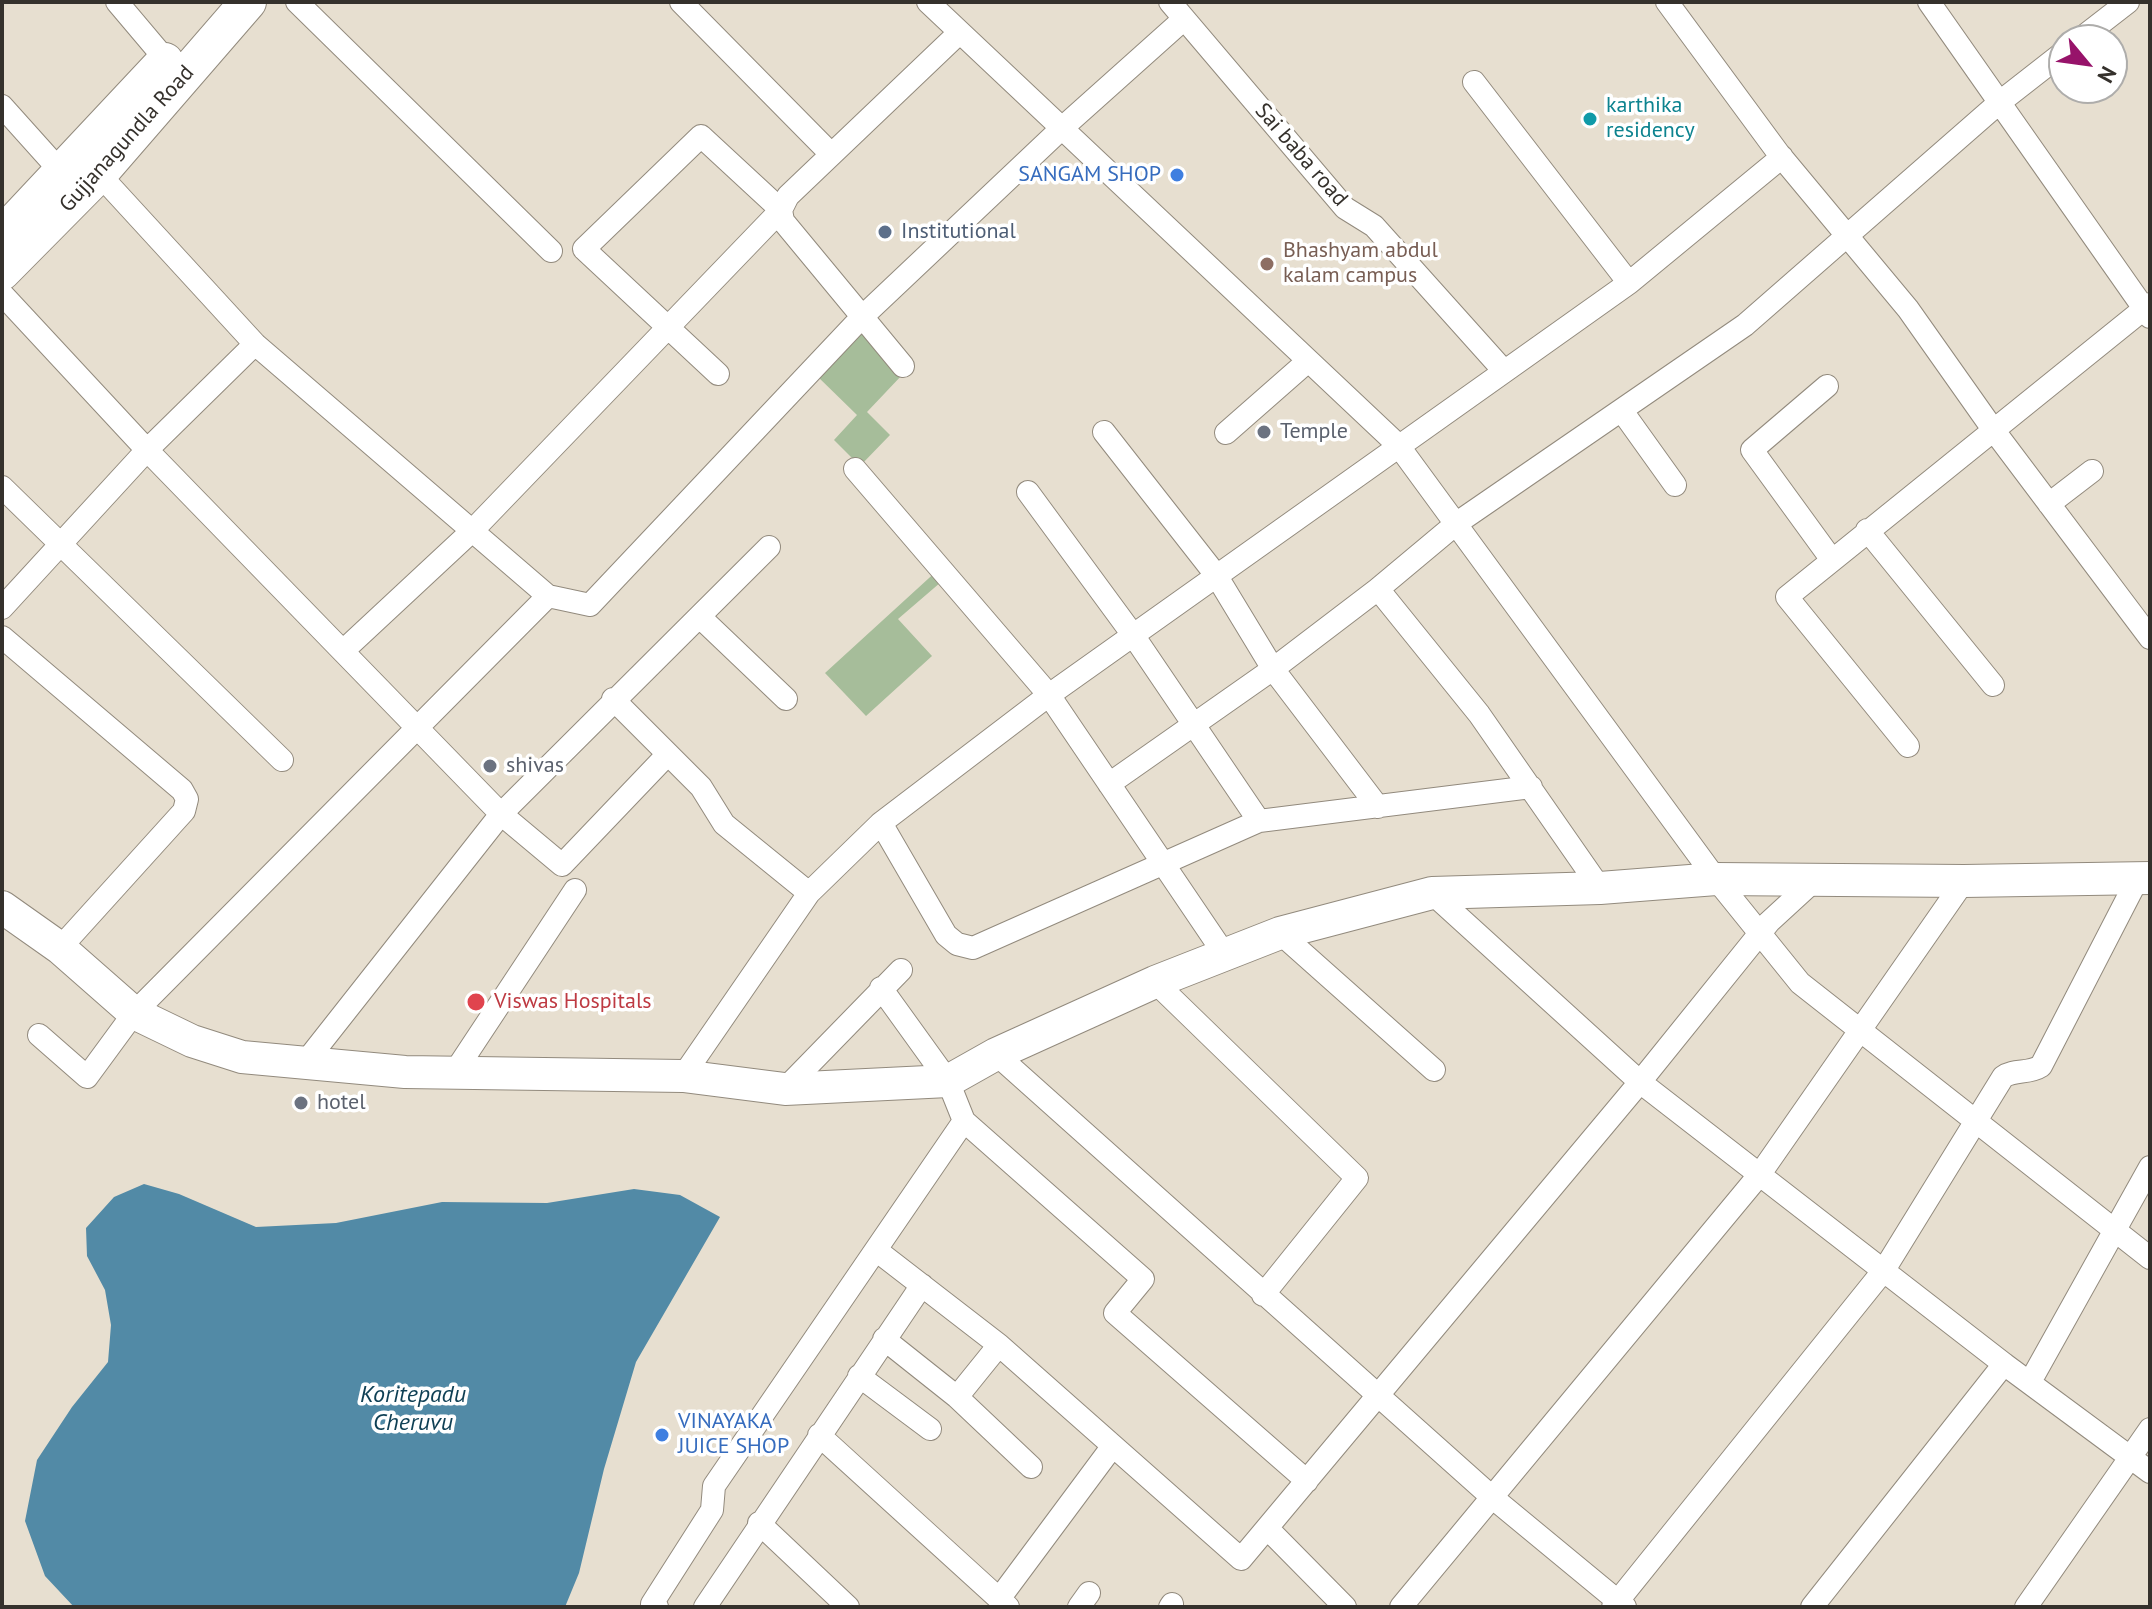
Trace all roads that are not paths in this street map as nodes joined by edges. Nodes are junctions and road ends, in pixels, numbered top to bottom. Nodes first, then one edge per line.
1 (117, 2) edge
2 (217, 2) edge
3 (248, 2) edge
4 (297, 2) edge
5 (681, 2) edge
6 (928, 2) edge
7 (1667, 2) edge
8 (1929, 2) edge
9 (2128, 2) edge
10 (1177, 10) edge
11 (2100, 24) edge
12 (959, 33) junction
13 (166, 60) junction
14 (2048, 64) edge
15 (1474, 82) dead end
16 (2000, 102) junction
17 (2, 106) edge
18 (1061, 129) junction
19 (830, 153) junction
20 (1782, 157) junction
21 (63, 174) junction
22 (99, 174) junction
23 (781, 210) junction
24 (2, 235) edge
25 (1848, 237) junction
26 (551, 251) dead end
27 (2, 272) edge
28 (1629, 283) junction
29 (2, 294) edge
30 (2148, 310) edge
31 (861, 318) junction
32 (667, 327) junction
33 (255, 344) junction
34 (1308, 361) junction
35 (903, 366) dead end
36 (1504, 371) junction
37 (718, 374) dead end
38 (1827, 386) dead end
39 (1622, 411) junction
40 (1992, 428) junction
41 (1104, 432) dead end
42 (1226, 433) dead end
43 (1398, 445) junction
44 (147, 450) junction
45 (855, 469) dead end
46 (2092, 471) dead end
47 (1675, 485) dead end
48 (2, 487) edge
49 (1028, 492) dead end
50 (2049, 504) junction
51 (1457, 523) junction
52 (473, 530) junction
53 (1867, 530) junction
54 (58, 546) junction
55 (769, 547) dead end
56 (1832, 560) junction
57 (1216, 575) junction
58 (1378, 589) junction
59 (548, 596) junction
60 (2, 608) edge
61 (701, 618) junction
62 (1133, 635) junction
63 (2, 637) edge
64 (2150, 638) edge
65 (343, 651) junction
66 (1273, 669) junction
67 (1993, 685) dead end
68 (1049, 695) junction
69 (613, 699) junction
70 (786, 699) dead end
71 (1194, 725) junction
72 (416, 726) junction
73 (1908, 746) dead end
74 (668, 754) junction
75 (282, 760) dead end
76 (1109, 784) junction
77 (1531, 787) junction
78 (1378, 807) junction
79 (501, 814) junction
80 (1259, 821) junction
81 (881, 823) junction
82 (1164, 865) junction
83 (1817, 878) junction
84 (2144, 878) edge
85 (1716, 879) junction
86 (1964, 881) junction
87 (1600, 888) junction
88 (575, 890) dead end
89 (809, 893) junction
90 (1432, 893) junction
91 (2, 907) edge
92 (1280, 933) junction
93 (1759, 934) junction
94 (60, 948) junction
95 (1225, 955) junction
96 (901, 970) dead end
97 (1155, 982) junction
98 (881, 988) junction
99 (134, 1013) junction
100 (1859, 1030) junction
101 (39, 1035) dead end
102 (996, 1054) junction
103 (304, 1064) junction
104 (1434, 1070) dead end
105 (454, 1073) junction
106 (683, 1076) junction
107 (948, 1081) junction
108 (1640, 1082) junction
109 (785, 1089) junction
110 (964, 1121) junction
111 (1979, 1121) junction
112 (2150, 1167) edge
113 (1760, 1174) junction
114 (2115, 1233) junction
115 (876, 1250) junction
116 (2150, 1258) edge
117 (1884, 1270) junction
118 (922, 1285) junction
119 (1263, 1295) junction
120 (884, 1339) junction
121 (999, 1345) junction
122 (2004, 1364) junction
123 (859, 1376) junction
124 (2030, 1382) junction
125 (957, 1397) junction
126 (1377, 1397) junction
127 (930, 1429) dead end
128 (2150, 1429) edge
129 (819, 1435) junction
130 (1112, 1447) junction
131 (2130, 1458) junction
132 (1031, 1467) dead end
133 (2150, 1472) edge
134 (1307, 1481) junction
135 (1493, 1498) junction
136 (759, 1523) junction
137 (1267, 1528) junction
138 (1003, 1603) edge
139 (1619, 1605) edge
140 (657, 1607) edge
141 (705, 1607) edge
142 (848, 1607) edge
143 (1345, 1607) edge
144 (1401, 1607) edge
145 (1812, 1607) edge
146 (2026, 1607) edge

1 - 13 street
2 - 13 main road, Gujjanagundla Road
3 - 22 main road, Gujjanagundla Road
4 - 26 street
5 - 19 street
6 - 12 street
7 - 20 street
8 - 16 street
9 - 11 street
10 - 18 street
10 - 36 street, Sai baba road
12 - 18 street
12 - 19 street
13 - 21 main road, Gujjanagundla Road
14 - 16 street
15 - 28 street
16 - 25 street
16 - 30 street
17 - 21 street
18 - 31 street
18 - 34 street
19 - 23 street
20 - 25 street
20 - 28 street
21 - 24 main road, Gujjanagundla Road
22 - 27 main road, Gujjanagundla Road
22 - 33 street
23 - 31 street
23 - 32 street
23 - 32 street
25 - 39 street
25 - 40 street
28 - 36 street
29 - 44 street
30 - 40 street
31 - 35 street
31 - 59 street
32 - 37 street
32 - 52 street
33 - 44 street
33 - 52 street
34 - 42 street
34 - 43 street
36 - 43 street
38 - 56 street
39 - 47 street
39 - 51 street
40 - 50 street
40 - 53 street
41 - 57 street
43 - 51 street
43 - 57 street
44 - 54 street
44 - 65 street
45 - 68 street
46 - 50 street
48 - 54 street
49 - 62 street
50 - 64 street
51 - 58 street
51 - 85 street
52 - 59 street
52 - 65 street
53 - 56 street
53 - 67 street
54 - 60 street
54 - 75 street
55 - 61 street
56 - 73 street
57 - 62 street
57 - 66 street
58 - 66 street
58 - 77 street
59 - 72 street
61 - 69 street
61 - 70 street
62 - 68 street
62 - 71 street
63 - 94 street
65 - 72 street
66 - 71 street
66 - 78 street
68 - 76 street
68 - 81 street
69 - 74 street
69 - 79 street
71 - 76 street
71 - 80 street
72 - 79 street
72 - 99 street
74 - 79 street
74 - 89 street
76 - 82 street
77 - 78 street
77 - 87 street
78 - 80 street
79 - 103 street
80 - 82 street
81 - 82 street
81 - 89 street
82 - 95 street
83 - 85 street
83 - 86 street
83 - 93 street
84 - 86 street
84 - 111 street
85 - 87 street
85 - 93 street
86 - 100 street
87 - 90 street
88 - 105 street
89 - 106 street
90 - 92 street
90 - 108 street
91 - 94 street
92 - 95 street
92 - 104 street
93 - 100 street
93 - 108 street
94 - 99 street
95 - 97 street
96 - 98 street
97 - 102 street
97 - 119 street
98 - 107 street
98 - 109 street
99 - 101 street
99 - 103 street
100 - 111 street
100 - 113 street
102 - 107 street
102 - 119 street
103 - 105 street
105 - 106 street
106 - 109 street
107 - 109 street
107 - 110 street
108 - 113 street
108 - 126 street
110 - 115 street
110 - 134 street
111 - 114 street
111 - 117 street
112 - 114 street
113 - 117 street
113 - 135 street
114 - 116 street
114 - 124 street
115 - 118 street
115 - 140 street
117 - 122 street
117 - 139 street
118 - 120 street
118 - 121 street
119 - 126 street
120 - 123 street
120 - 125 street
121 - 125 street
121 - 130 street
122 - 124 street
122 - 145 street
123 - 127 street
123 - 129 street
124 - 131 street
125 - 132 street
126 - 134 street
126 - 135 street
128 - 131 street
129 - 136 street
129 - 138 street
130 - 137 street
130 - 138 street
131 - 133 street
131 - 146 street
134 - 137 street
135 - 139 street
135 - 144 street
136 - 141 street
136 - 142 street
137 - 143 street

